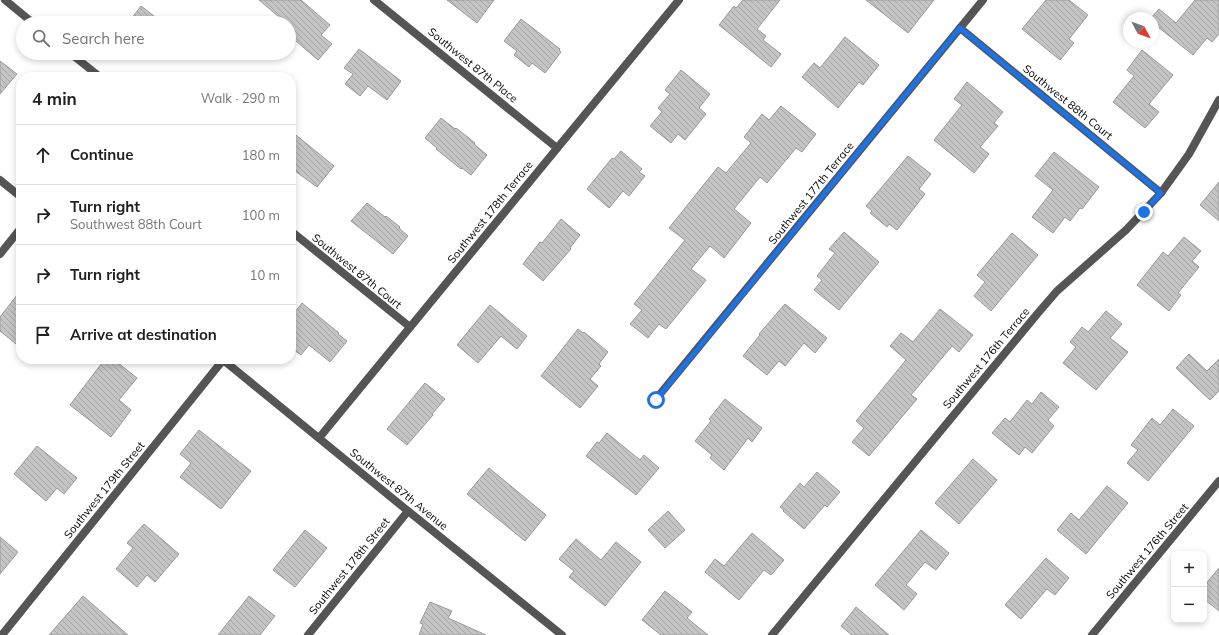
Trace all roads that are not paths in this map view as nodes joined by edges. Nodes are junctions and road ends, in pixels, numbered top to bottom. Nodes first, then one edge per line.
1 (5, 0) edge
2 (374, 0) edge
3 (679, 0) edge
4 (983, 0) edge
5 (24, 16) edge
6 (960, 28) junction
7 (79, 60) edge
8 (94, 72) edge
9 (1219, 100) edge
10 (557, 148) junction
11 (0, 180) edge
12 (16, 193) edge
13 (1161, 193) junction
14 (16, 234) edge
15 (296, 235) edge
16 (0, 254) edge
17 (410, 327) junction
18 (219, 364) edge
19 (229, 364) edge
20 (656, 400) dead end
21 (319, 438) junction
22 (1219, 481) edge
23 (408, 511) junction
24 (2, 635) edge
25 (308, 635) edge
26 (562, 635) edge
27 (772, 635) edge
28 (1092, 635) edge

1 - 5 street
2 - 10 street, Southwest 87th Place
3 - 10 street, Southwest 178th Terrace
4 - 6 street, Southwest 177th Terrace
6 - 13 street, Southwest 88th Court
6 - 20 street, Southwest 177th Terrace
7 - 8 street
9 - 13 street, Southwest 176th Terrace
10 - 17 street, Southwest 178th Terrace
11 - 12 street
13 - 27 street, Southwest 176th Terrace
14 - 16 street
15 - 17 street, Southwest 87th Court
17 - 21 street, Southwest 178th Terrace
18 - 24 street, Southwest 179th Street
19 - 21 street, Southwest 87th Avenue
21 - 23 street, Southwest 87th Avenue
22 - 28 street, Southwest 176th Street
23 - 25 street, Southwest 178th Street
23 - 26 street, Southwest 87th Avenue

